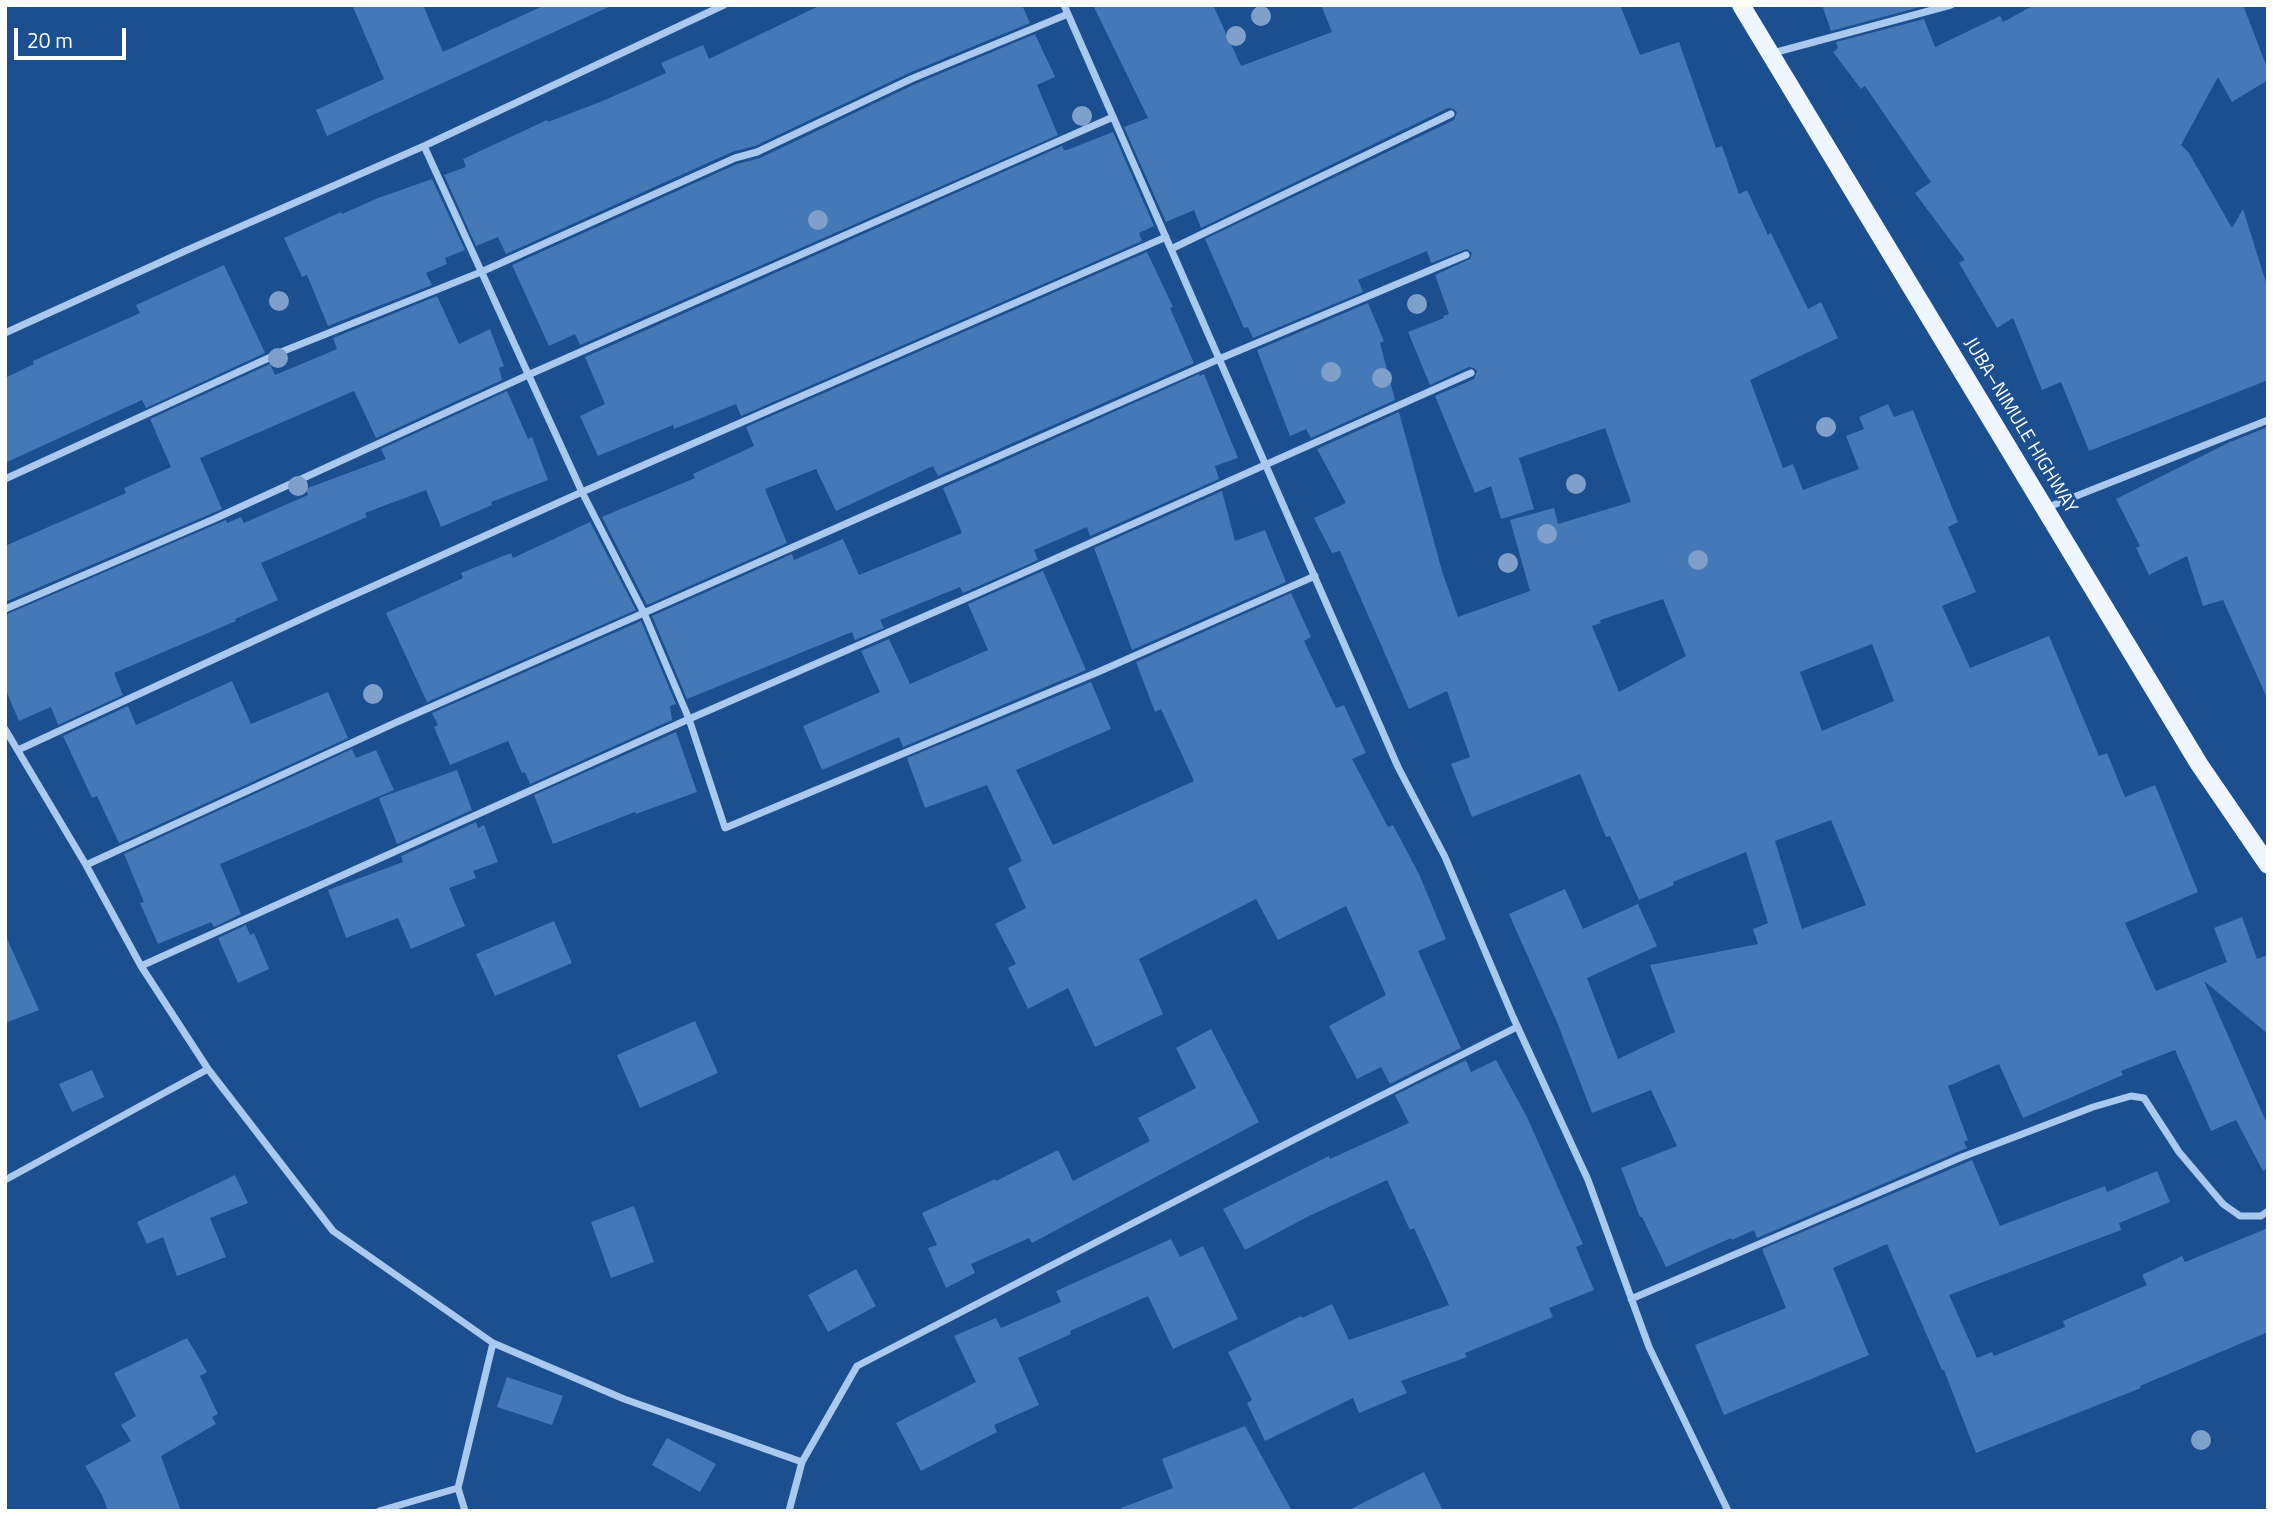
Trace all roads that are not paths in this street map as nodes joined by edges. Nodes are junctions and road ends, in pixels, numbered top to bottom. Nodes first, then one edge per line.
1 (724, 5) edge
2 (1064, 5) edge
3 (1741, 5) edge
4 (1951, 5) edge
5 (1068, 14) junction
6 (1772, 53) junction
7 (1451, 114) dead end
8 (1113, 117) junction
9 (424, 146) junction
10 (1166, 236) junction
11 (1171, 248) junction
12 (1466, 256) dead end
13 (481, 272) junction
14 (5, 333) edge
15 (1219, 359) junction
16 (1471, 373) dead end
17 (528, 375) junction
18 (2268, 420) edge
19 (1265, 464) junction
20 (5, 479) edge
21 (582, 492) junction
22 (2046, 508) junction
23 (1315, 576) junction
24 (5, 609) edge
25 (644, 612) junction
26 (689, 719) junction
27 (5, 729) edge
28 (18, 750) junction
29 (86, 865) junction
30 (2268, 865) edge
31 (141, 966) junction
32 (1517, 1027) junction
33 (208, 1069) junction
34 (5, 1180) edge
35 (2268, 1211) edge
36 (1631, 1299) junction
37 (493, 1343) junction
38 (802, 1462) junction
39 (458, 1488) junction
40 (379, 1511) edge
41 (465, 1511) edge
42 (789, 1511) edge
43 (1728, 1511) edge

1 - 9 street
2 - 5 street
3 - 6 main road, JUBA–NIMULE HIGHWAY
4 - 6 street
5 - 8 street
5 - 13 street
6 - 22 main road, JUBA–NIMULE HIGHWAY
7 - 11 street
8 - 10 street
8 - 17 street
9 - 13 street
9 - 14 street
10 - 11 street
10 - 21 street
11 - 15 street
12 - 15 street
13 - 17 street
13 - 20 street
15 - 19 street
15 - 25 street
16 - 19 street
17 - 21 street
17 - 24 street
18 - 22 street
19 - 23 street
19 - 26 street
21 - 25 street
21 - 28 street
22 - 30 main road, JUBA–NIMULE HIGHWAY
23 - 26 street
23 - 32 street
25 - 26 street
25 - 29 street
26 - 31 street
27 - 28 street
28 - 29 street
29 - 31 street
31 - 33 street
32 - 36 street
32 - 38 street
33 - 34 street
33 - 37 street
35 - 36 street
36 - 43 street
37 - 38 street
37 - 39 street
38 - 42 street
39 - 40 street
39 - 41 street

